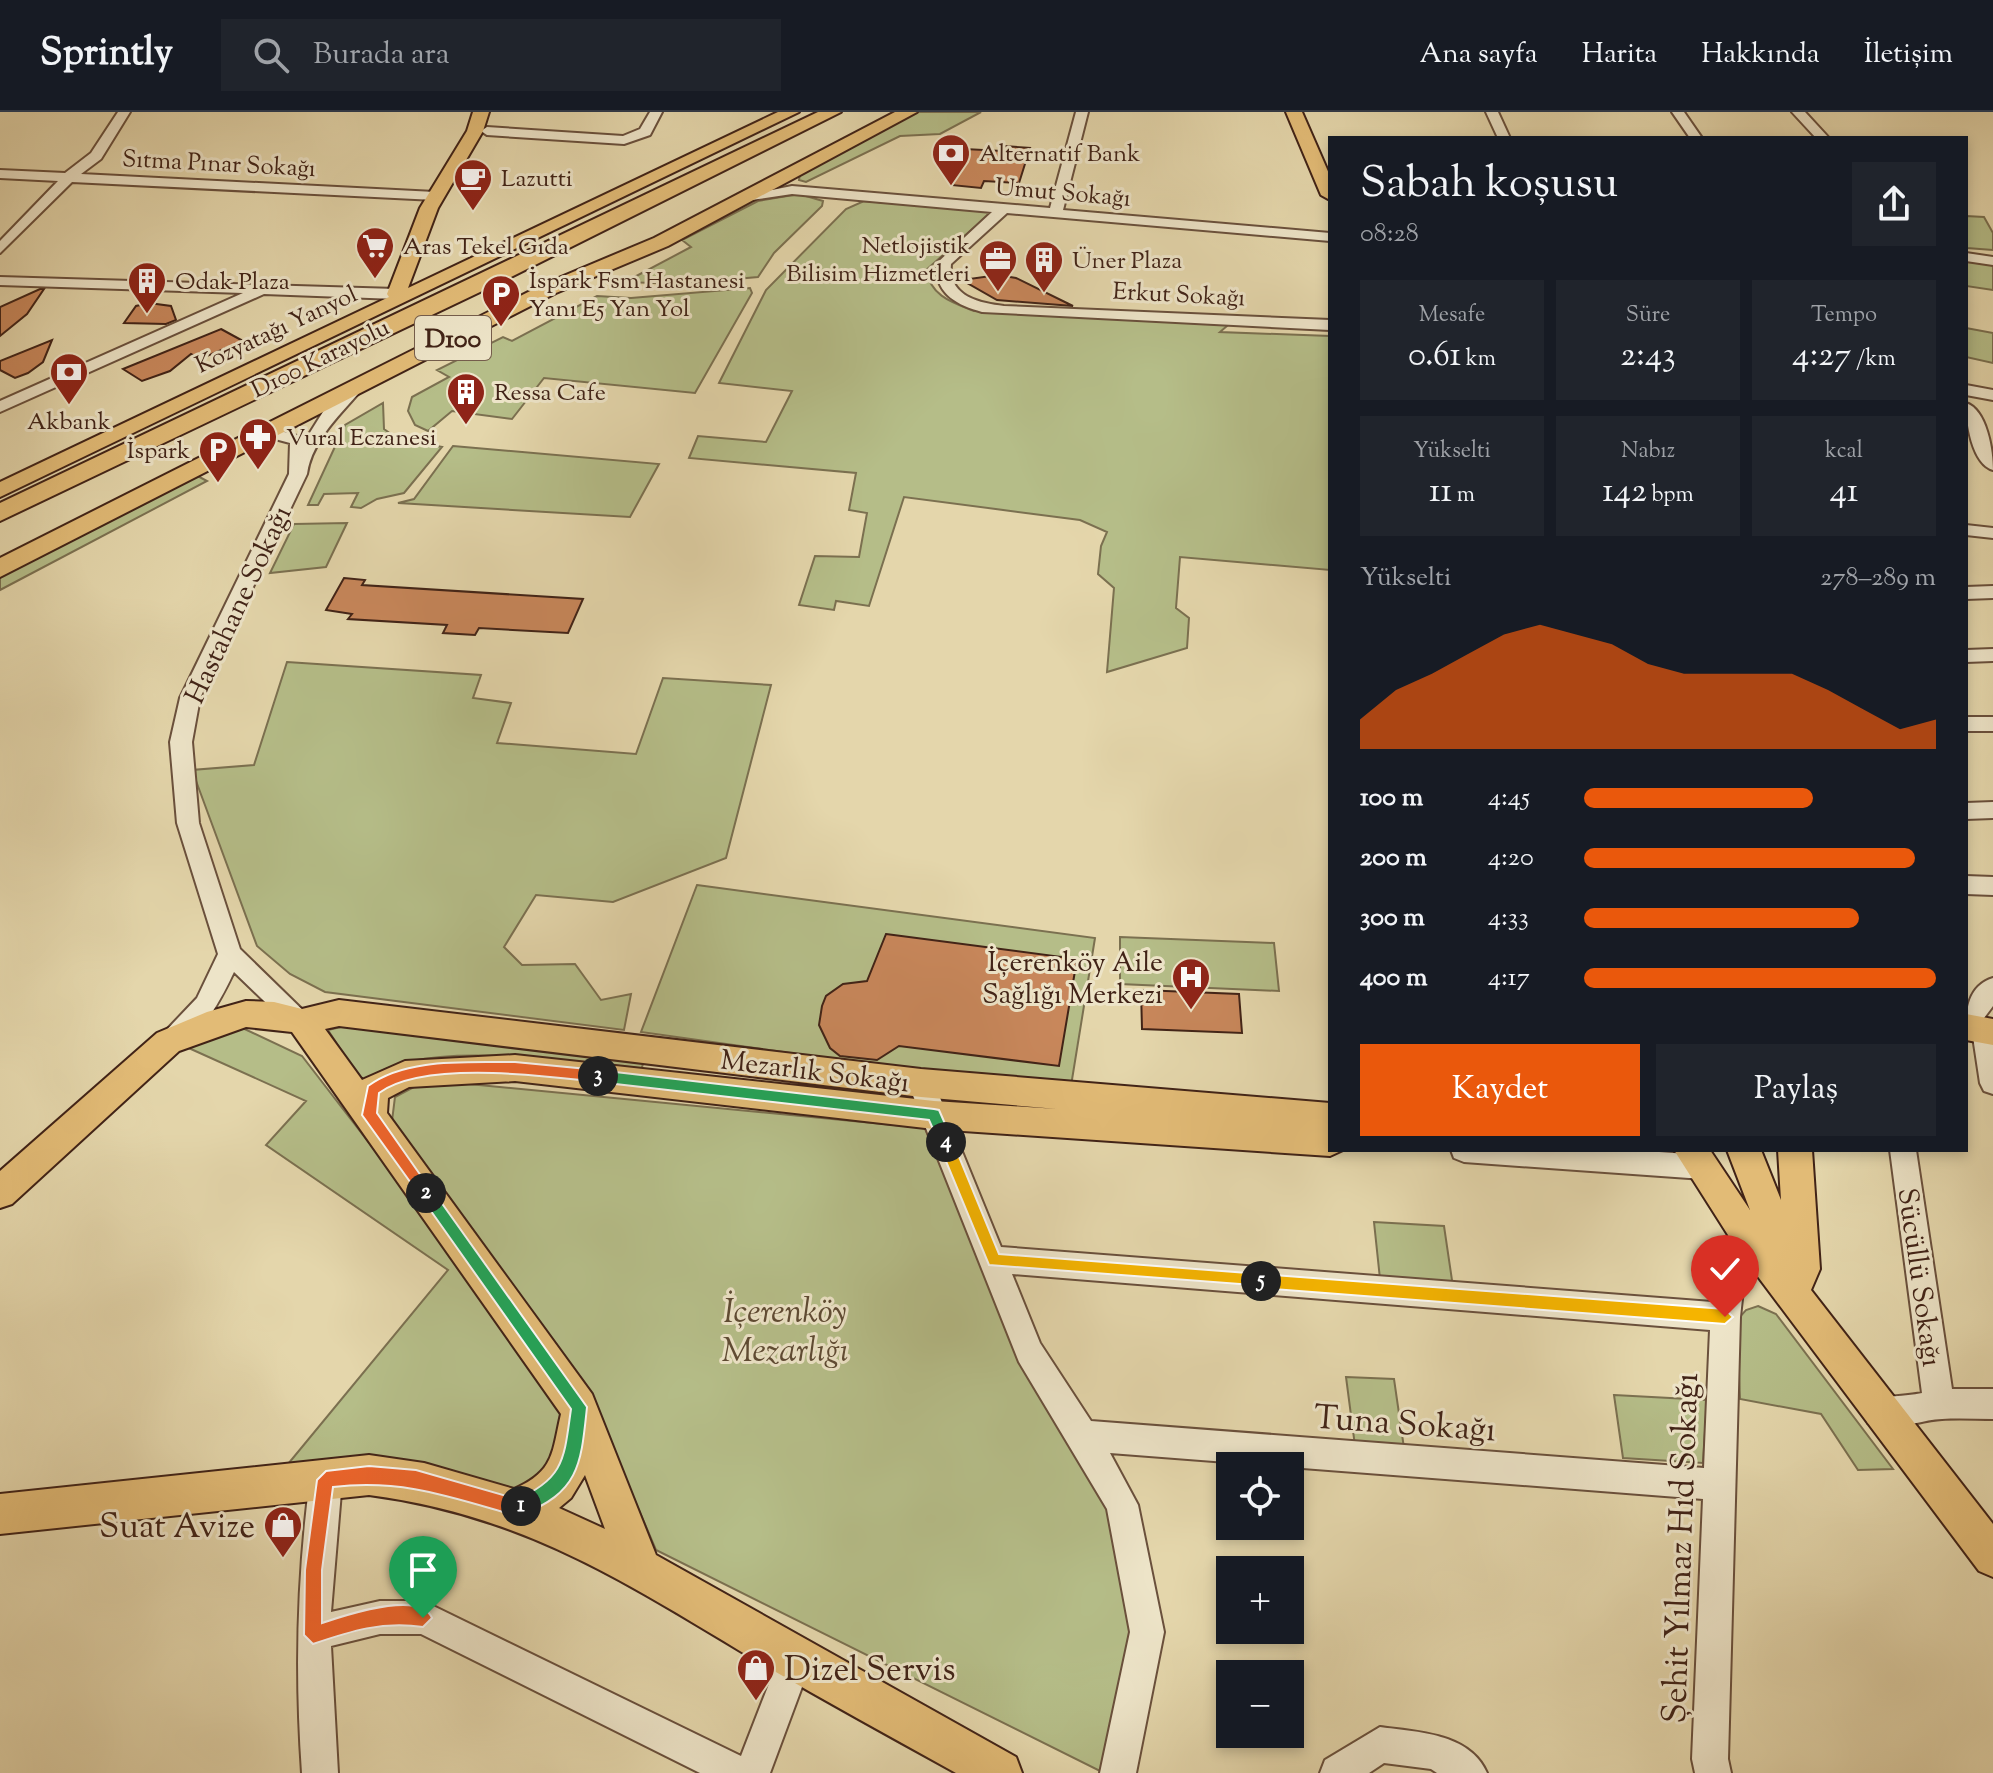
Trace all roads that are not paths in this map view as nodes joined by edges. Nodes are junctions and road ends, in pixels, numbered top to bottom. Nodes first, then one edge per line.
1 (110, 112) edge
2 (124, 112) edge
3 (481, 112) edge
4 (493, 112) edge
5 (656, 112) edge
6 (791, 112) edge
7 (832, 112) edge
8 (879, 112) edge
9 (908, 112) edge
10 (1082, 112) edge
11 (1294, 112) edge
12 (1492, 112) edge
13 (1678, 112) edge
14 (1798, 112) edge
15 (487, 131) junction
16 (1503, 136) edge
17 (1695, 136) edge
18 (1821, 136) edge
19 (96, 156) junction
20 (817, 159) junction
21 (1324, 169) edge
22 (0, 174) edge
23 (69, 177) junction
24 (827, 193) junction
25 (435, 196) junction
26 (745, 197) junction
27 (1003, 209) junction
28 (1055, 214) junction
29 (1328, 237) edge
30 (0, 249) edge
31 (1968, 257) edge
32 (1993, 261) edge
33 (0, 281) edge
34 (549, 289) junction
35 (261, 291) junction
36 (405, 293) junction
37 (1328, 325) edge
38 (356, 387) junction
39 (1968, 390) edge
40 (1993, 395) edge
41 (0, 407) edge
42 (1968, 413) edge
43 (258, 437) junction
44 (1981, 442) edge
45 (300, 461) junction
46 (1993, 465) edge
47 (0, 490) edge
48 (0, 513) edge
49 (1968, 530) edge
50 (1993, 533) edge
51 (0, 545) edge
52 (0, 569) edge
53 (1993, 592) edge
54 (1968, 593) edge
55 (1993, 655) edge
56 (1968, 656) edge
57 (1968, 724) edge
58 (1993, 724) edge
59 (1993, 810) edge
60 (1968, 811) edge
61 (1968, 885) edge
62 (1993, 886) edge
63 (230, 954) junction
64 (1993, 988) edge
65 (302, 1022) junction
66 (1977, 1028) edge
67 (168, 1042) junction
68 (921, 1083) junction
69 (1993, 1083) edge
70 (370, 1115) junction
71 (934, 1115) junction
72 (1328, 1117) edge
73 (1328, 1142) edge
74 (1522, 1152) edge
75 (1745, 1152) edge
76 (1795, 1152) edge
77 (1903, 1152) edge
78 (1697, 1158) edge
79 (0, 1193) edge
80 (1747, 1235) junction
81 (995, 1260) junction
82 (1725, 1317) junction
83 (1809, 1319) junction
84 (1939, 1404) junction
85 (1993, 1404) edge
86 (579, 1407) junction
87 (1879, 1412) junction
88 (1083, 1436) junction
89 (326, 1480) junction
90 (1721, 1485) junction
91 (517, 1508) junction
92 (0, 1514) edge
93 (1993, 1557) edge
94 (641, 1570) junction
95 (313, 1635) junction
96 (795, 1660) junction
97 (1704, 1768) edge
98 (320, 1773) edge
99 (738, 1773) edge
100 (752, 1773) edge
101 (1000, 1773) edge
102 (1118, 1773) edge
103 (1338, 1773) edge
104 (1469, 1773) edge

1 - 19 street
2 - 19 street
3 - 25 main road
4 - 15 main road
5 - 15 street
6 - 36 main road, Kozyatağı Yanyol
7 - 48 highway, D100 Karayolu / D100
8 - 34 highway
8 - 51 highway, D100 Karayolu / D100
9 - 20 highway, D100
10 - 28 street
11 - 21 main road
12 - 16 street
13 - 17 street
14 - 18 street
15 - 36 main road
19 - 23 street
20 - 24 street
20 - 26 highway, D100
22 - 23 street, Sıtma Pınar Sokağı
23 - 25 street, Sıtma Pınar Sokağı
23 - 30 street
24 - 26 street, Umut Sokağı
24 - 27 street, Umut Sokağı
25 - 36 main road
26 - 34 highway, D100
27 - 28 street, Umut Sokağı
27 - 37 street, Erkut Sokağı
28 - 29 street, Umut Sokağı
31 - 32 street
33 - 35 street
34 - 38 highway, D100
35 - 36 street
35 - 41 street
36 - 47 main road, Kozyatağı Yanyol
38 - 43 highway, D100
38 - 45 street, Hastahane Sokağı
39 - 40 street
42 - 44 street
43 - 45 street
43 - 52 highway, D100
44 - 46 street
45 - 63 street, Hastahane Sokağı
49 - 50 street
53 - 54 street
55 - 56 street
57 - 58 street
59 - 60 street
61 - 62 street
63 - 65 street, Hastahane Sokağı
63 - 67 street
64 - 66 street
65 - 67 main road
65 - 68 main road, Mezarlık Sokağı
65 - 70 main road, Hastahane Sokağı
66 - 69 street
67 - 79 main road
68 - 71 street
68 - 72 main road, Mezarlık Sokağı
70 - 71 main road, Mezarlık Sokağı
70 - 86 main road, Hastahane Sokağı
71 - 73 main road, Mezarlık Sokağı
71 - 81 street
74 - 78 street
75 - 83 main road
76 - 83 main road
77 - 84 street, Sücüllü Sokağı
78 - 80 main road
80 - 82 street, Şehit Yılmaz Hıd Sokağı
80 - 83 main road
81 - 82 street
81 - 88 street
82 - 90 street, Şehit Yılmaz Hıd Sokağı
83 - 87 main road
84 - 85 street
84 - 87 street
86 - 91 main road
86 - 94 main road, Hastahane Sokağı
87 - 93 main road
88 - 90 street, Tuna Sokağı
88 - 102 street
89 - 91 main road
89 - 92 main road
89 - 95 street
90 - 97 street, Şehit Yılmaz Hıd Sokağı
91 - 94 main road
94 - 96 main road
95 - 98 street
95 - 99 street
96 - 100 street
96 - 101 main road
103 - 104 street

